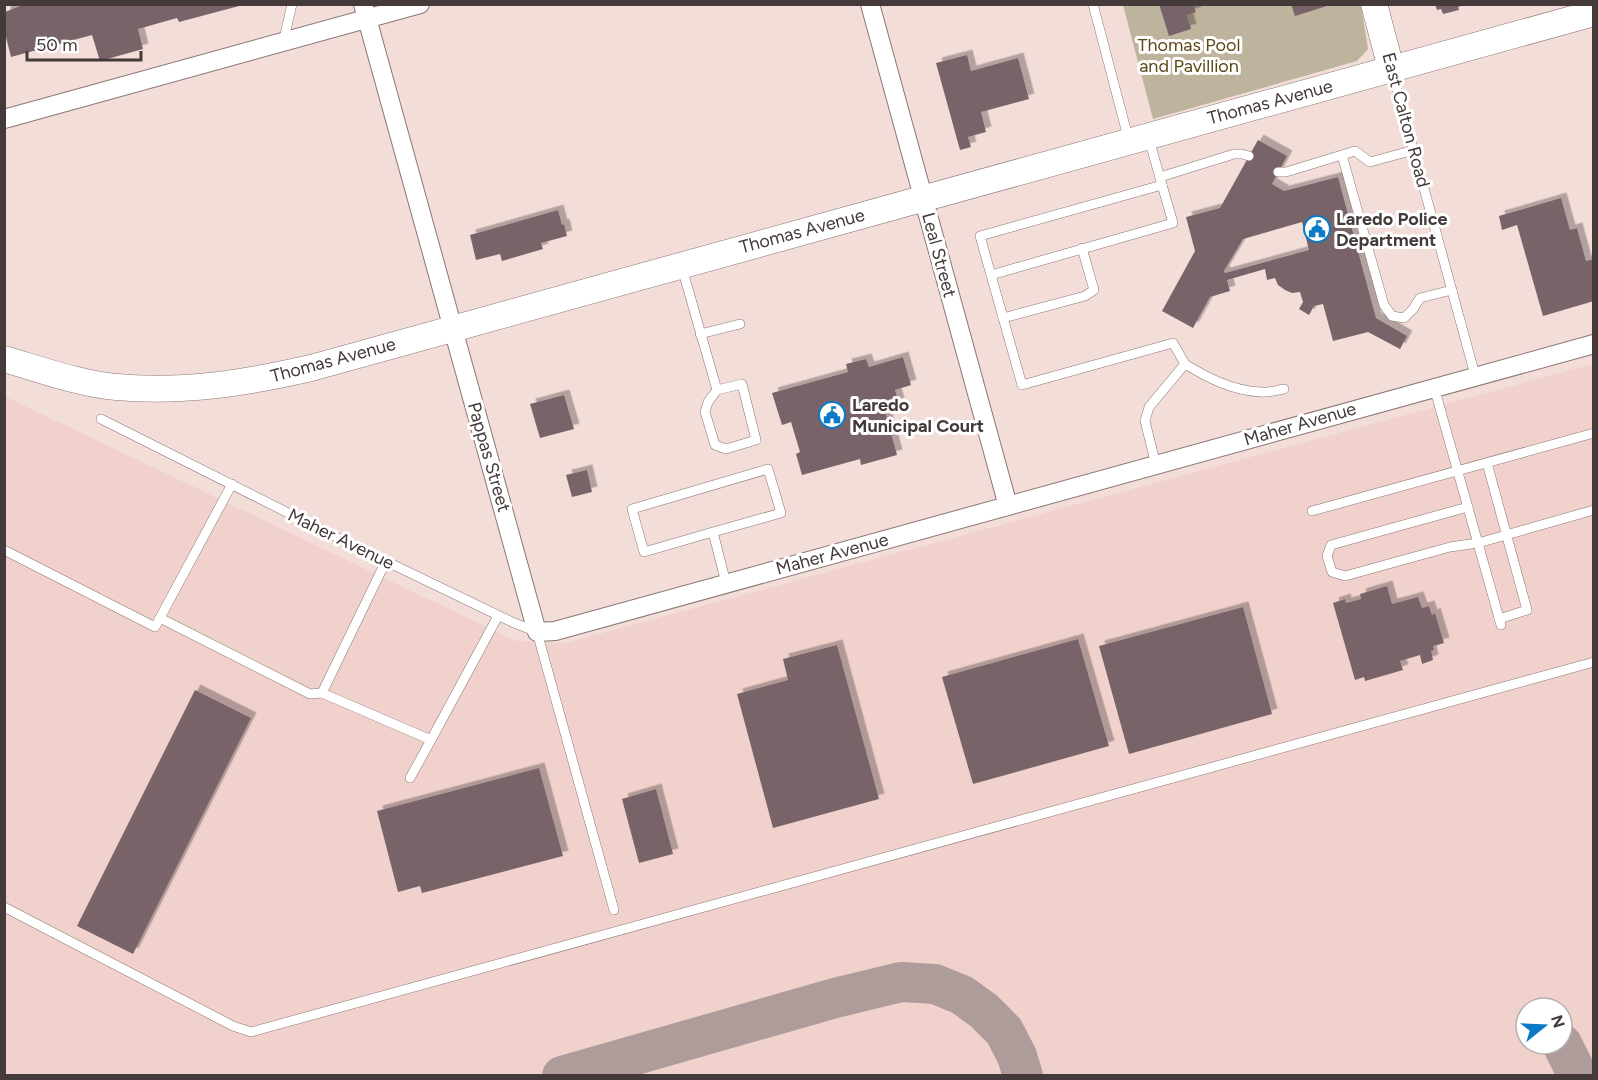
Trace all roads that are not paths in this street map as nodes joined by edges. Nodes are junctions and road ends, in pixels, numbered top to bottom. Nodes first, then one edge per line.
1 (292, 4) edge
2 (420, 4) edge
3 (870, 4) edge
4 (1093, 4) edge
5 (1374, 4) edge
6 (365, 12) edge
7 (1593, 13) edge
8 (283, 43) junction
9 (1391, 68) junction
10 (4, 119) edge
11 (1139, 138) junction
12 (1414, 150) junction
13 (1342, 155) junction
14 (1249, 156) dead end
15 (1278, 172) dead end
16 (1161, 181) junction
17 (923, 198) junction
18 (1082, 248) junction
19 (681, 265) junction
20 (991, 275) junction
21 (1452, 290) junction
22 (1003, 318) junction
23 (740, 324) dead end
24 (453, 328) junction
25 (700, 334) junction
26 (1593, 344) edge
27 (4, 358) edge
28 (1185, 364) junction
29 (1475, 375) junction
30 (1434, 387) junction
31 (1284, 389) dead end
32 (717, 390) junction
33 (101, 419) dead end
34 (1593, 433) edge
35 (1487, 463) junction
36 (1156, 465) junction
37 (1457, 471) junction
38 (232, 484) junction
39 (1008, 506) junction
40 (1467, 507) junction
41 (1593, 510) edge
42 (1312, 511) dead end
43 (713, 532) junction
44 (1506, 534) junction
45 (1478, 543) junction
46 (4, 550) edge
47 (386, 561) junction
48 (726, 584) junction
49 (498, 616) junction
50 (160, 618) junction
51 (537, 632) junction
52 (1593, 662) edge
53 (322, 693) junction
54 (431, 740) junction
55 (410, 778) dead end
56 (4, 908) edge
57 (614, 910) dead end

1 - 8 lane
2 - 6 street
3 - 17 street, Leal Street
4 - 11 lane
5 - 9 street, East Calton Road
6 - 8 street
6 - 24 street, Pappas Street
7 - 9 street, Thomas Avenue
8 - 10 street
9 - 11 street, Thomas Avenue
9 - 12 lane, East Calton Road
11 - 16 lane
11 - 17 street, Thomas Avenue
12 - 13 lane
12 - 21 lane, East Calton Road
13 - 15 lane
13 - 21 lane
14 - 16 lane
16 - 18 lane
16 - 20 lane
17 - 19 street, Thomas Avenue
17 - 39 street, Leal Street
18 - 20 lane
18 - 22 lane
19 - 24 street, Thomas Avenue
19 - 25 lane
20 - 22 lane
21 - 29 lane, East Calton Road
22 - 28 lane
23 - 25 lane
24 - 27 street, Thomas Avenue
24 - 51 street, Pappas Street
25 - 32 lane
26 - 29 street, Maher Avenue
28 - 31 lane
28 - 36 lane
29 - 30 street, Maher Avenue
30 - 36 street, Maher Avenue
30 - 37 lane
32 - 32 lane
33 - 38 lane, Maher Avenue
34 - 35 lane
35 - 37 lane
35 - 44 lane
36 - 39 street, Maher Avenue
37 - 40 lane
37 - 42 lane
38 - 47 lane, Maher Avenue
38 - 50 lane
39 - 48 street, Maher Avenue
40 - 45 lane
40 - 45 lane
41 - 44 lane
43 - 43 lane
43 - 48 lane
44 - 45 lane
44 - 45 lane
46 - 50 lane
47 - 49 lane, Maher Avenue
47 - 53 lane
48 - 51 street, Maher Avenue
49 - 51 lane, Maher Avenue
49 - 54 lane
50 - 53 lane
51 - 57 lane, Pappas Street
52 - 56 lane
53 - 54 lane
54 - 55 lane

